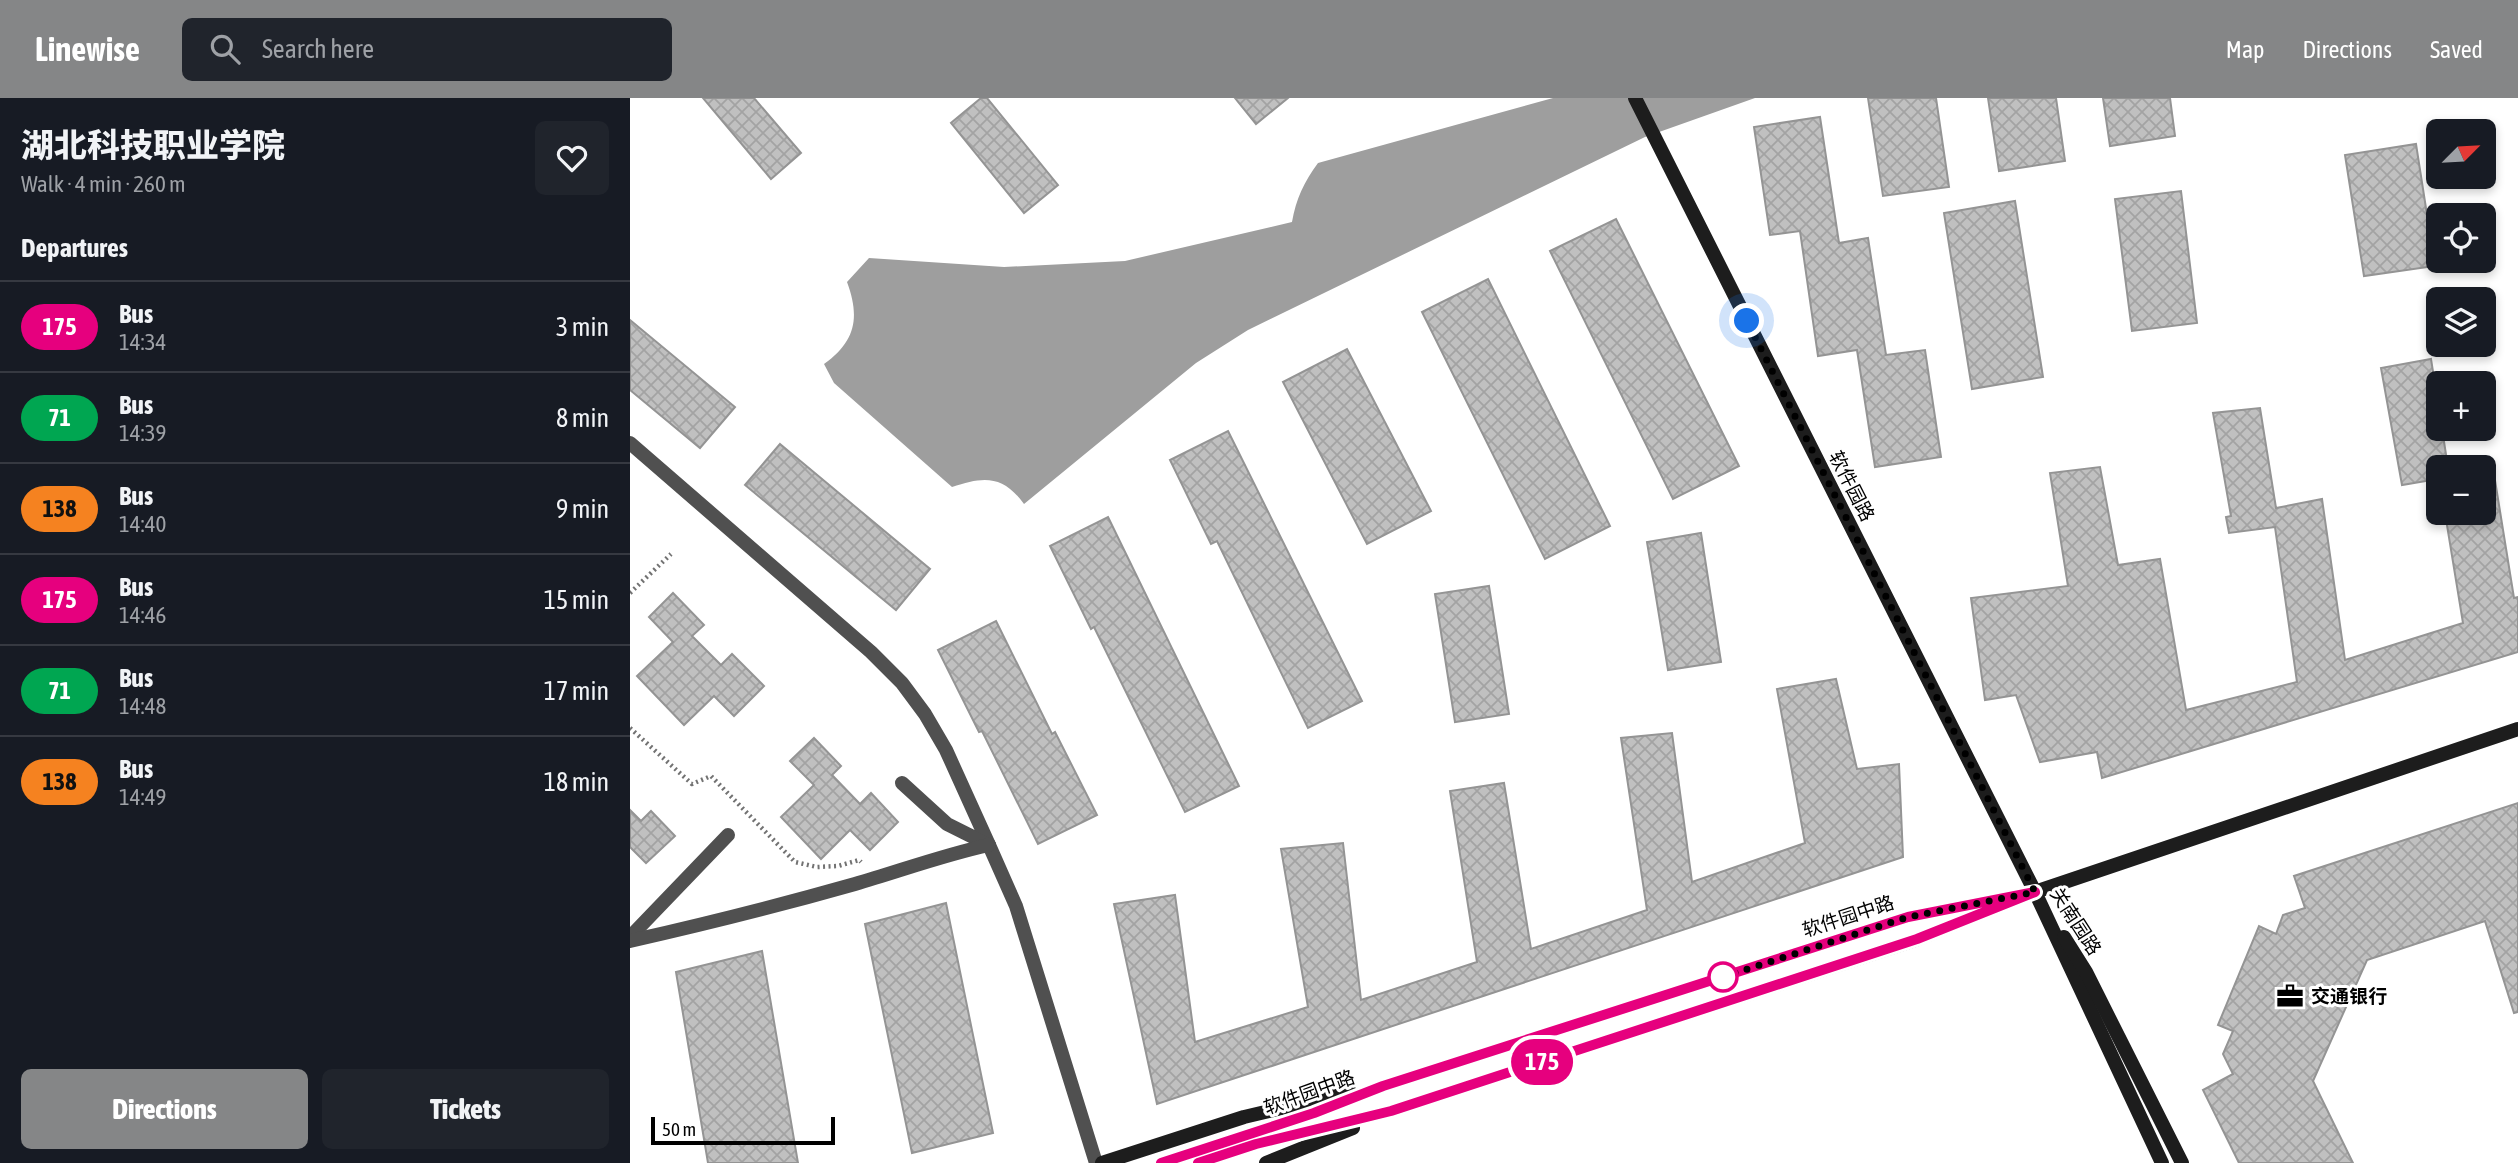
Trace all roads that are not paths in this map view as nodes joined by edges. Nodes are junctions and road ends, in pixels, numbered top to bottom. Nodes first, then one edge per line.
1 (1635, 98) edge
2 (630, 443) edge
3 (2518, 729) edge
4 (902, 783) dead end
5 (728, 835) dead end
6 (989, 845) junction
7 (2035, 892) junction
8 (630, 939) edge
9 (1383, 1086) junction
10 (1391, 1111) junction
11 (1255, 1138) junction
12 (1096, 1163) edge
13 (1102, 1163) edge
14 (1161, 1163) edge
15 (1198, 1163) edge
16 (1266, 1163) edge
17 (2162, 1163) edge
18 (2182, 1163) edge

1 - 7 main road, 软件园路
2 - 6 street
3 - 7 main road
4 - 6 street
5 - 8 street
6 - 8 street
6 - 12 street
7 - 9 main road, 软件园中路
7 - 10 main road, 软件园中路
7 - 17 main road, 关南园路
7 - 18 main road, 关南园路
9 - 11 main road, 软件园中路
9 - 13 main road
10 - 11 main road, 软件园中路
10 - 16 main road
11 - 14 main road, 软件园中路
11 - 15 main road, 软件园中路

